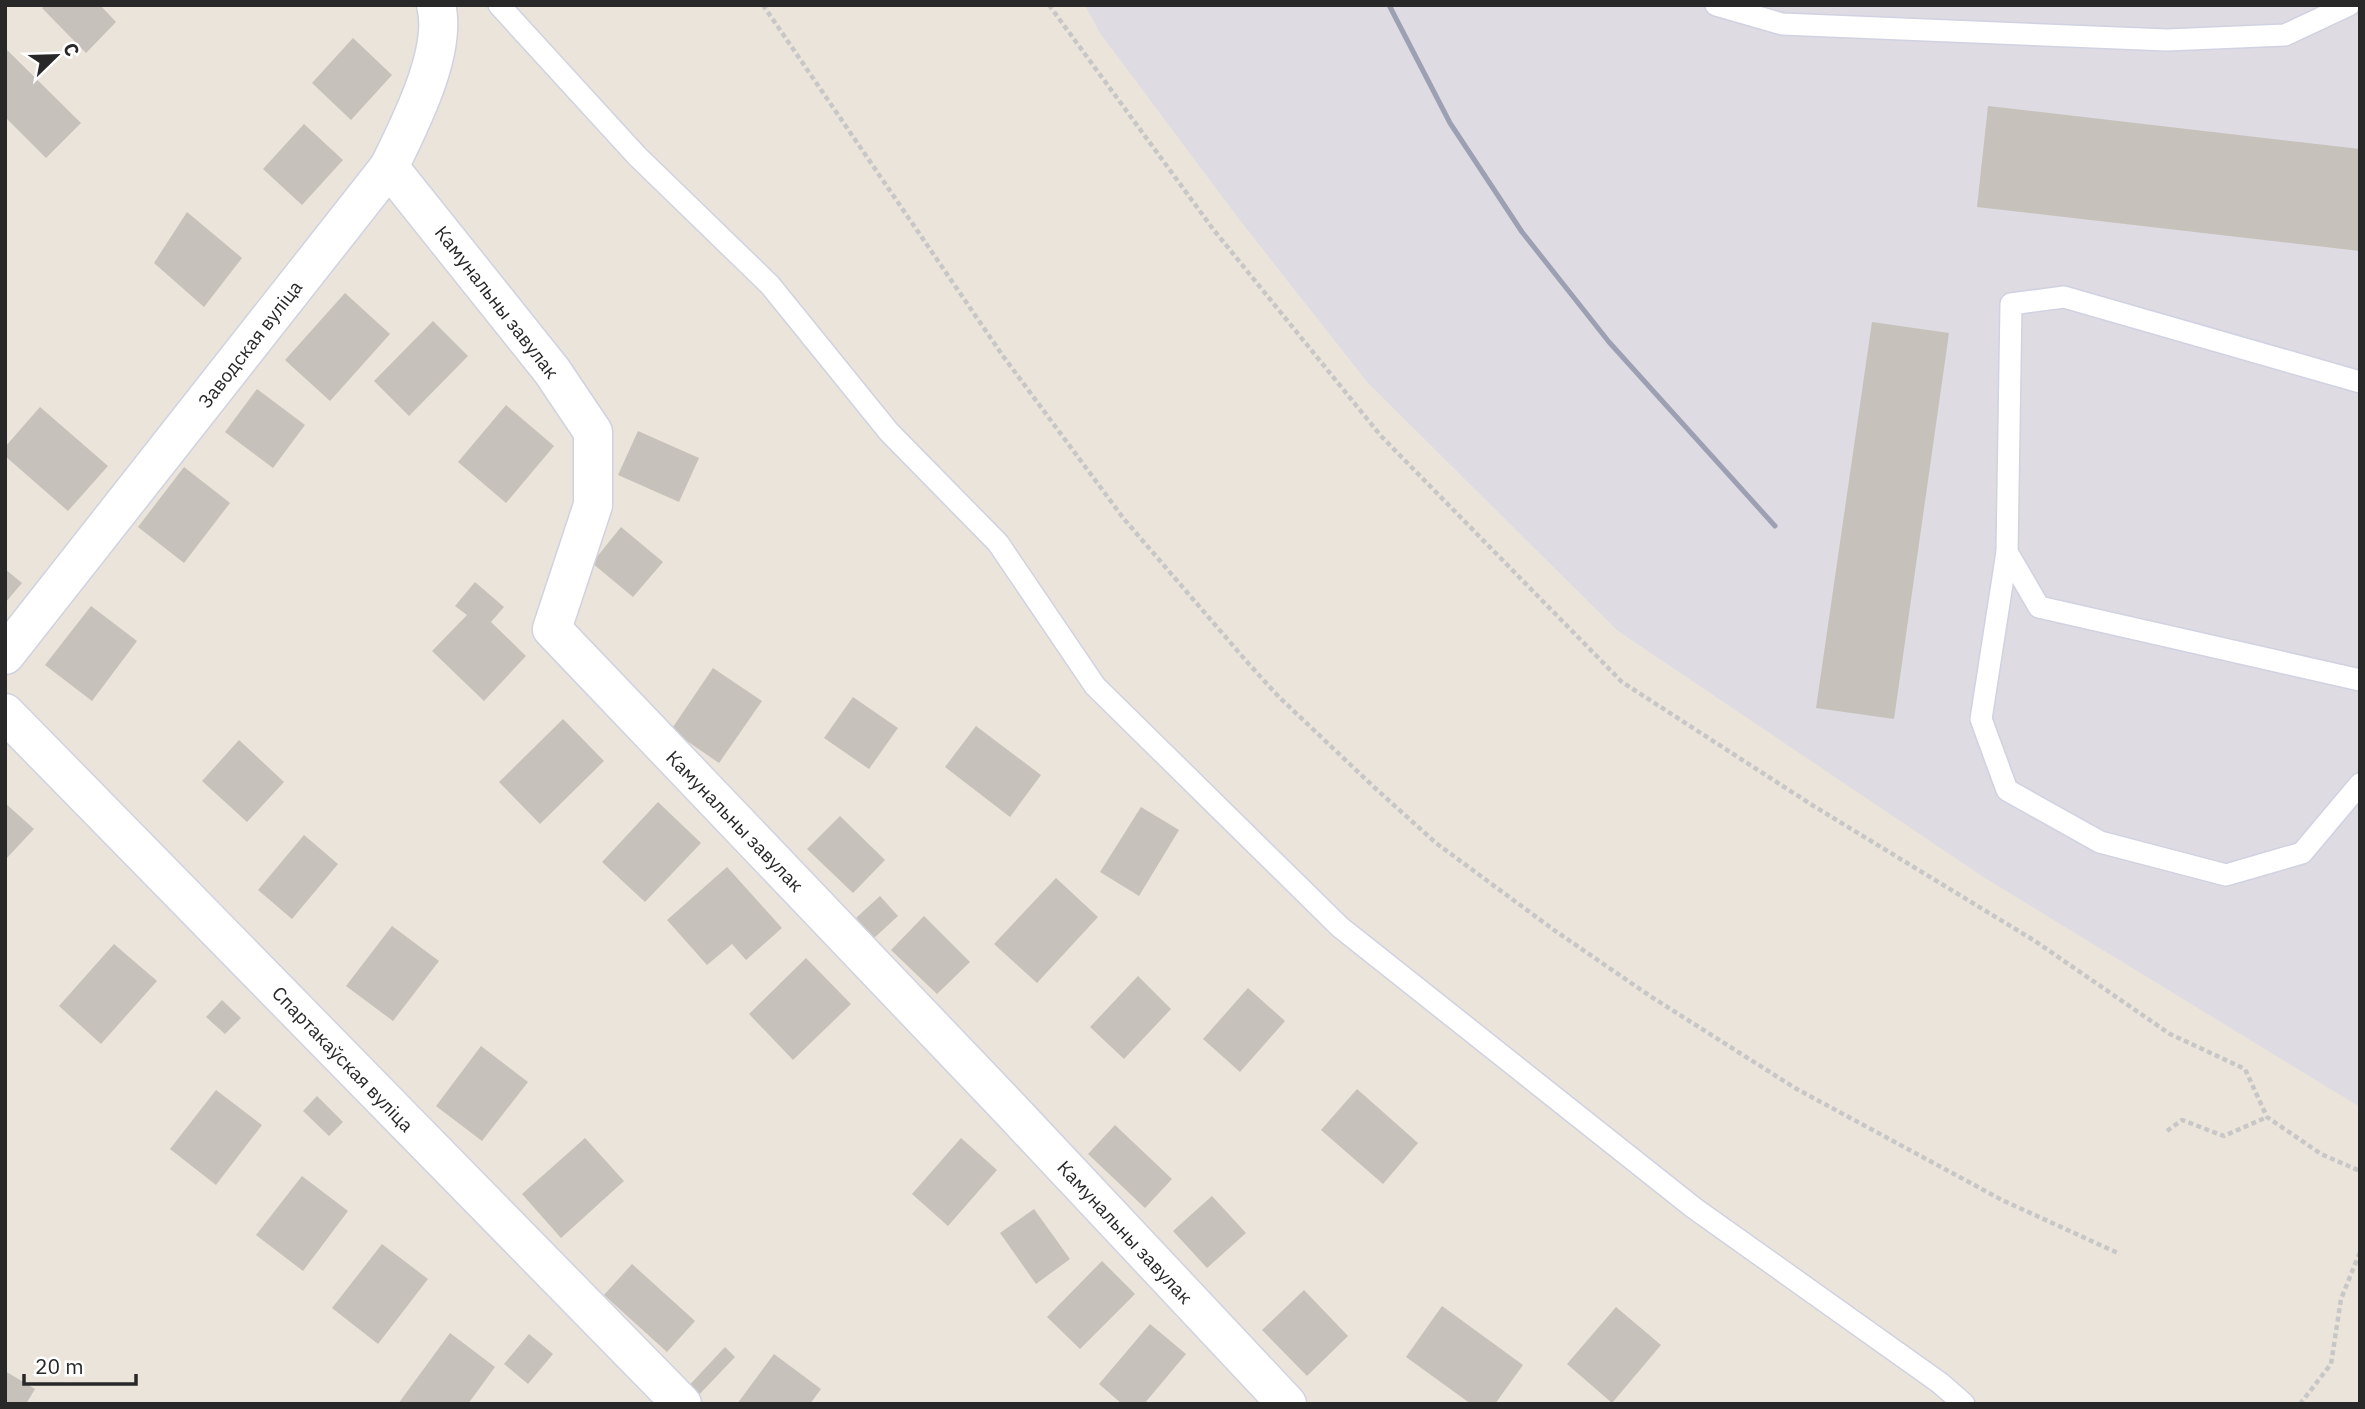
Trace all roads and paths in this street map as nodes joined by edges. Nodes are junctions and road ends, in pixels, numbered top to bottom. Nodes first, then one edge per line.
1 (436, 5) edge
2 (499, 5) edge
3 (763, 5) edge
4 (1049, 5) edge
5 (1716, 5) edge
6 (2349, 5) edge
7 (389, 167) junction
8 (2360, 382) edge
9 (2007, 552) junction
10 (5, 655) edge
11 (2360, 680) edge
12 (5, 713) edge
13 (2360, 784) edge
14 (2267, 1117) junction
15 (2167, 1131) dead end
16 (2360, 1171) edge
17 (2360, 1252) edge
18 (2120, 1254) dead end
19 (682, 1404) edge
20 (1287, 1404) edge
21 (1964, 1404) edge
22 (2300, 1404) edge

1 - 7 street, Заводская вуліца
2 - 21 lane
3 - 18 path
4 - 14 path
5 - 6 lane
7 - 10 street, Заводская вуліца
7 - 20 street, Камунальны завулак
8 - 9 lane
9 - 11 lane
9 - 13 lane
12 - 19 street, Спартакаўская вуліца
14 - 15 path
14 - 16 path
17 - 22 path

